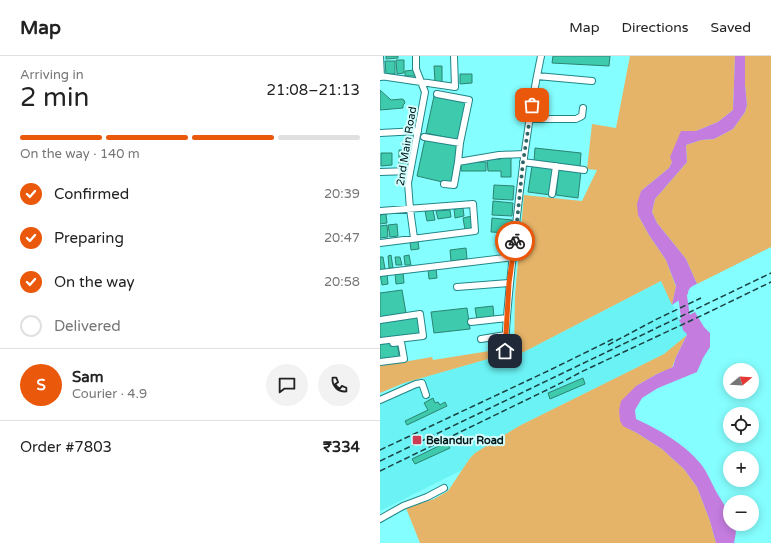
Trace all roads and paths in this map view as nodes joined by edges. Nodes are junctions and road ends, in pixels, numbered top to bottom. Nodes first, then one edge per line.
1 (380, 56) edge
2 (416, 56) edge
3 (454, 56) edge
4 (541, 56) edge
5 (537, 76) junction
6 (381, 77) edge
7 (592, 81) dead end
8 (422, 82) junction
9 (437, 94) dead end
10 (583, 108) dead end
11 (530, 119) junction
12 (418, 131) junction
13 (380, 133) edge
14 (424, 137) dead end
15 (460, 143) junction
16 (524, 154) junction
17 (458, 162) junction
18 (523, 162) junction
19 (556, 166) junction
20 (584, 170) dead end
21 (410, 171) junction
22 (380, 172) edge
23 (444, 184) dead end
24 (552, 194) dead end
25 (410, 209) junction
26 (380, 211) edge
27 (414, 238) junction
28 (380, 242) edge
29 (513, 257) junction
30 (380, 273) edge
31 (509, 283) junction
32 (456, 287) dead end
33 (507, 318) junction
34 (380, 320) edge
35 (471, 322) dead end
36 (506, 335) junction
37 (481, 339) dead end
38 (380, 341) edge
39 (380, 345) edge
40 (505, 351) dead end
41 (380, 362) edge
42 (426, 395) dead end
43 (380, 400) edge
44 (444, 488) dead end
45 (380, 519) edge

1 - 6 street
2 - 8 street, 2nd Main Road
3 - 8 street
4 - 5 street
5 - 7 street
5 - 11 street
6 - 8 street
8 - 12 street, 2nd Main Road
9 - 15 street
10 - 11 street
11 - 16 street
12 - 13 street
12 - 21 street, 2nd Main Road
14 - 15 street
15 - 17 street
16 - 17 street
16 - 18 street
17 - 23 street
18 - 19 street
18 - 29 street
19 - 20 street
19 - 24 street
21 - 22 street
21 - 25 street, 2nd Main Road
25 - 26 street
25 - 27 street, 2nd Main Road
25 - 27 street
27 - 28 street
29 - 30 street
29 - 31 street
31 - 32 street
31 - 33 street
33 - 35 street
33 - 36 street
34 - 38 street
36 - 37 street
36 - 40 street
39 - 41 street
42 - 43 street
44 - 45 street

